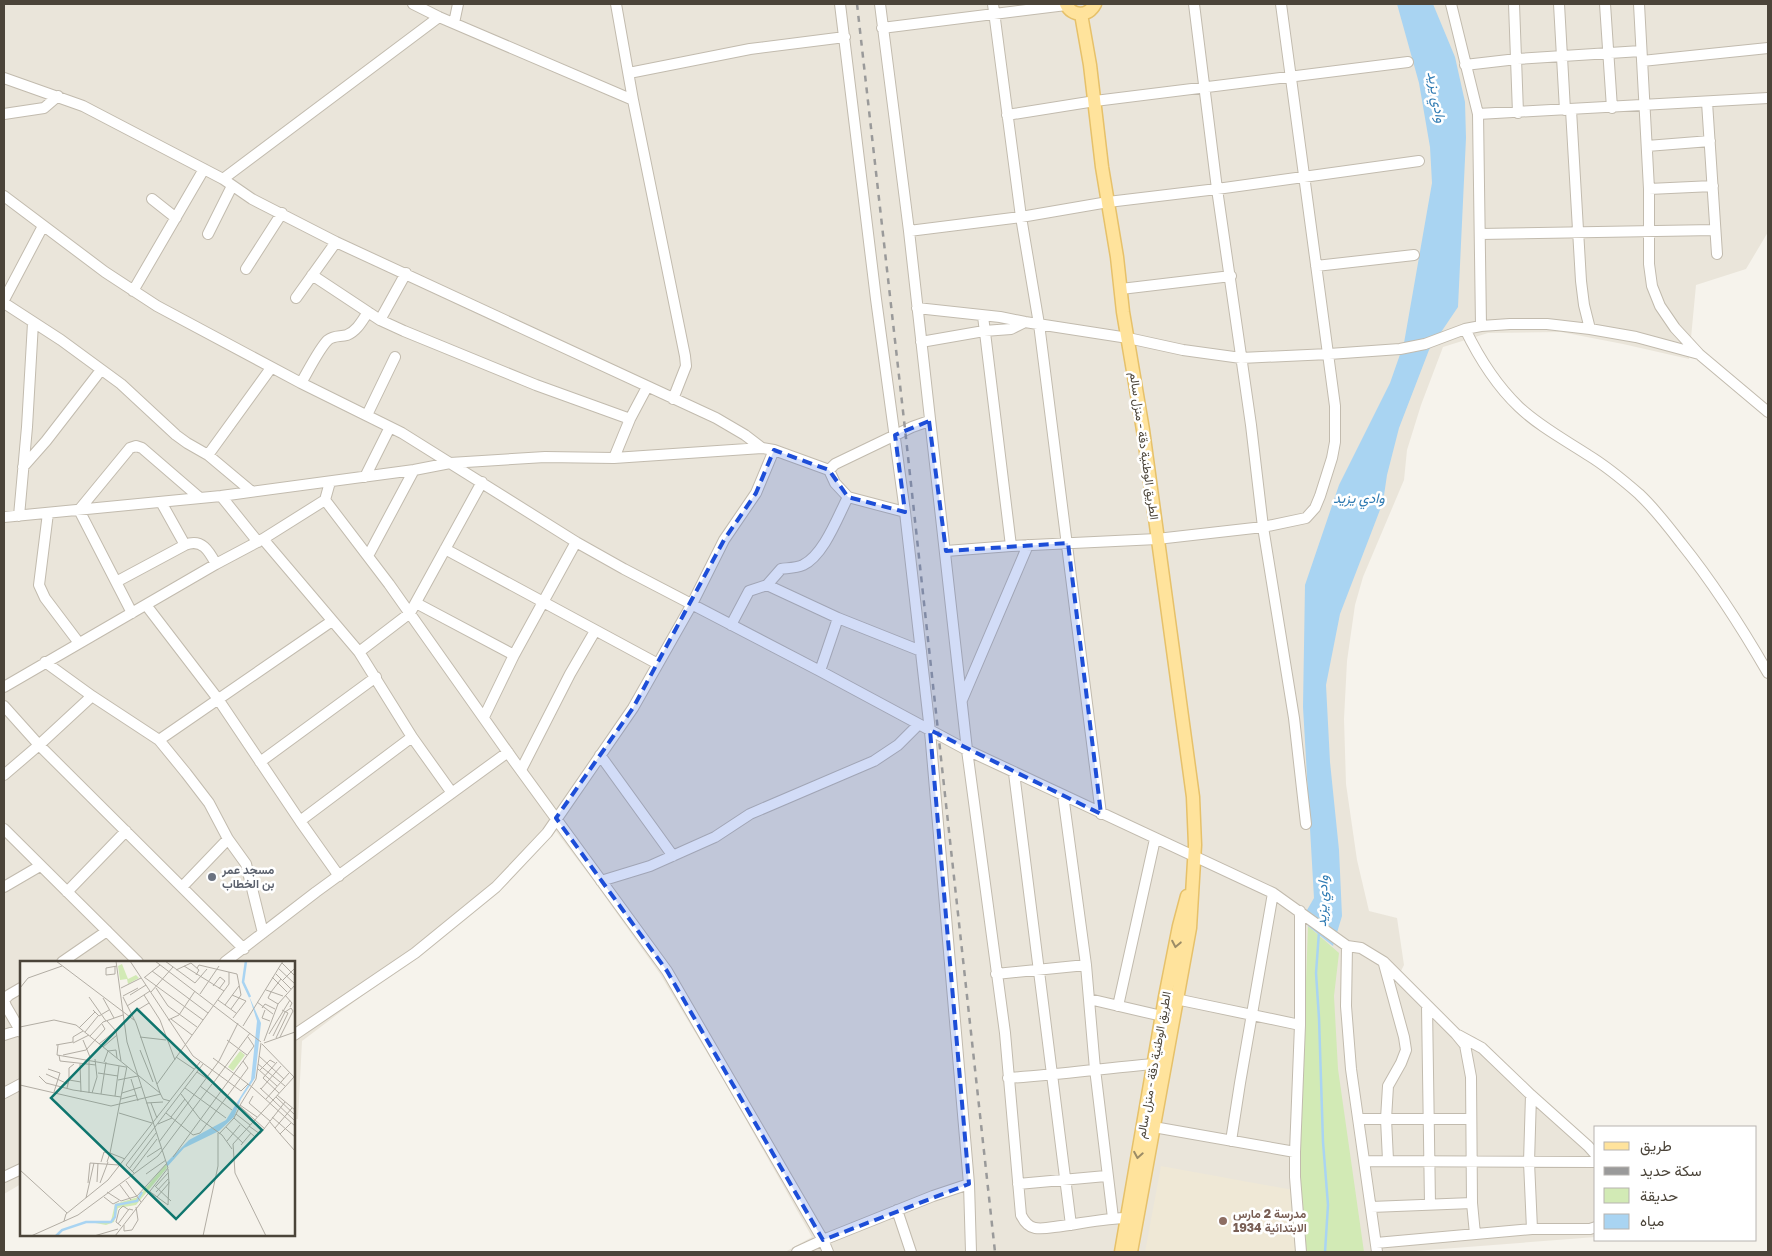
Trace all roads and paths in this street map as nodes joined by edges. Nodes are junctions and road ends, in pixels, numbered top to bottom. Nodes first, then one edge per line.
1 (413, 4) edge
2 (458, 4) edge
3 (616, 4) edge
4 (840, 4) edge
5 (880, 4) edge
6 (993, 4) edge
7 (1066, 4) edge
8 (1095, 4) edge
9 (1194, 4) edge
10 (1281, 4) edge
11 (1451, 4) edge
12 (1514, 4) edge
13 (1559, 4) edge
14 (1605, 4) edge
15 (1639, 4) edge
16 (1081, 14) junction
17 (995, 15) junction
18 (439, 17) junction
19 (454, 23) junction
20 (882, 28) junction
21 (845, 37) junction
22 (1768, 48) edge
23 (1608, 52) junction
24 (1642, 56) junction
25 (1563, 57) junction
26 (1517, 59) junction
27 (1408, 62) dead end
28 (1466, 65) junction
29 (629, 73) junction
30 (1292, 77) junction
31 (4, 78) edge
32 (1204, 88) junction
33 (58, 96) junction
34 (1768, 98) edge
35 (633, 100) junction
36 (1095, 101) junction
37 (1706, 102) junction
38 (1645, 106) junction
39 (1612, 108) junction
40 (1568, 110) junction
41 (1518, 112) junction
42 (4, 114) edge
43 (1478, 114) junction
44 (1007, 115) junction
45 (1710, 141) junction
46 (1648, 146) junction
47 (1419, 161) dead end
48 (204, 169) junction
49 (1304, 177) junction
50 (228, 182) junction
51 (1713, 186) junction
52 (1217, 189) junction
53 (1650, 189) junction
54 (4, 196) edge
55 (152, 199) dead end
56 (1108, 202) junction
57 (282, 213) junction
58 (1022, 217) junction
59 (176, 218) junction
60 (43, 226) junction
61 (1716, 230) junction
62 (909, 231) junction
63 (1650, 231) junction
64 (208, 234) dead end
65 (1480, 234) junction
66 (1579, 234) junction
67 (336, 242) junction
68 (1717, 254) dead end
69 (1414, 255) dead end
70 (1316, 266) junction
71 (246, 269) dead end
72 (406, 273) junction
73 (312, 276) junction
74 (1231, 276) junction
75 (1121, 289) junction
76 (133, 291) junction
77 (296, 298) dead end
78 (4, 302) edge
79 (917, 308) junction
80 (368, 312) junction
81 (983, 316) junction
82 (380, 320) junction
83 (1025, 322) junction
84 (33, 323) junction
85 (1039, 324) junction
86 (1481, 326) junction
87 (1590, 329) junction
88 (1465, 330) junction
89 (984, 331) junction
90 (1128, 338) junction
91 (922, 342) junction
92 (1329, 354) junction
93 (1699, 354) junction
94 (395, 357) dead end
95 (1241, 358) junction
96 (271, 368) junction
97 (101, 370) junction
98 (300, 383) junction
99 (647, 387) junction
100 (673, 399) junction
101 (1768, 412) edge
102 (367, 415) junction
103 (630, 419) junction
104 (930, 421) junction
105 (390, 427) junction
106 (895, 435) junction
107 (762, 448) junction
108 (774, 450) junction
109 (208, 455) junction
110 (614, 458) junction
111 (450, 463) junction
112 (23, 467) junction
113 (414, 470) junction
114 (829, 470) junction
115 (365, 477) junction
116 (330, 482) junction
117 (482, 482) junction
118 (251, 492) junction
119 (221, 496) junction
120 (848, 497) junction
121 (200, 498) junction
122 (325, 500) junction
123 (161, 502) junction
124 (79, 510) junction
125 (905, 512) junction
126 (48, 513) junction
127 (19, 516) junction
128 (4, 517) edge
129 (1264, 527) junction
130 (1157, 539) junction
131 (260, 541) junction
132 (576, 542) junction
133 (1068, 543) junction
134 (185, 545) junction
135 (1028, 545) junction
136 (1011, 546) junction
137 (445, 549) junction
138 (946, 551) junction
139 (368, 556) junction
140 (216, 564) junction
141 (116, 582) junction
142 (767, 585) junction
143 (543, 602) junction
144 (416, 603) junction
145 (692, 604) junction
146 (146, 605) junction
147 (132, 613) junction
148 (410, 613) junction
149 (838, 618) junction
150 (332, 621) junction
151 (731, 625) junction
152 (595, 631) junction
153 (79, 643) junction
154 (921, 651) junction
155 (360, 652) junction
156 (514, 655) junction
157 (45, 662) junction
158 (658, 664) junction
159 (820, 671) junction
160 (1768, 673) edge
161 (376, 677) junction
162 (4, 687) edge
163 (92, 696) junction
164 (218, 699) junction
165 (962, 702) junction
166 (4, 706) edge
167 (484, 717) junction
168 (918, 725) junction
169 (930, 731) junction
170 (412, 737) junction
171 (160, 740) junction
172 (40, 745) junction
173 (967, 750) junction
174 (508, 752) junction
175 (600, 755) junction
176 (260, 762) junction
177 (521, 770) junction
178 (1014, 773) junction
179 (4, 775) edge
180 (452, 793) junction
181 (1063, 796) junction
182 (1101, 814) junction
183 (556, 818) junction
184 (300, 821) junction
185 (1306, 824) dead end
186 (4, 829) edge
187 (126, 831) junction
188 (228, 839) junction
189 (1155, 839) junction
190 (673, 856) junction
191 (1194, 858) junction
192 (40, 866) junction
193 (339, 876) junction
194 (601, 880) junction
195 (4, 887) edge
196 (182, 887) junction
197 (67, 892) junction
198 (1273, 893) junction
199 (1301, 912) junction
200 (107, 931) junction
201 (263, 932) junction
202 (1343, 943) junction
203 (244, 949) junction
204 (63, 961) edge
205 (137, 961) edge
206 (227, 961) edge
207 (1384, 962) junction
208 (1086, 965) junction
209 (1039, 970) junction
210 (996, 974) junction
211 (20, 989) edge
212 (1171, 998) junction
213 (1089, 999) junction
214 (4, 1003) edge
215 (1118, 1006) junction
216 (1427, 1006) junction
217 (1252, 1014) junction
218 (1162, 1016) junction
219 (1300, 1025) junction
220 (20, 1031) edge
221 (1456, 1034) junction
222 (295, 1035) edge
223 (4, 1036) edge
224 (1154, 1064) junction
225 (1095, 1069) junction
226 (1052, 1076) junction
227 (1008, 1078) junction
228 (20, 1085) edge
229 (4, 1093) edge
230 (1531, 1095) junction
231 (1358, 1119) junction
232 (1386, 1119) junction
233 (1429, 1119) junction
234 (1471, 1119) junction
235 (1149, 1126) junction
236 (1231, 1141) junction
237 (1295, 1152) junction
238 (1594, 1153) edge
239 (1388, 1160) junction
240 (1364, 1161) junction
241 (1429, 1161) junction
242 (1472, 1162) junction
243 (1528, 1162) junction
244 (1594, 1162) edge
245 (20, 1169) edge
246 (1106, 1176) junction
247 (4, 1177) edge
248 (1064, 1178) junction
249 (969, 1184) junction
250 (1018, 1184) junction
251 (1472, 1203) junction
252 (1430, 1204) junction
253 (1371, 1206) junction
254 (896, 1210) junction
255 (1113, 1218) junction
256 (1133, 1218) junction
257 (1072, 1225) junction
258 (1594, 1228) edge
259 (1532, 1229) junction
260 (1476, 1234) junction
261 (823, 1240) junction
262 (1377, 1248) edge
263 (797, 1252) edge
264 (828, 1252) edge
265 (911, 1252) edge
266 (971, 1252) edge
267 (1121, 1252) edge
268 (1131, 1252) edge
269 (1302, 1252) edge

1 - 18 street
2 - 19 street
3 - 29 street
4 - 21 street
5 - 20 street
6 - 17 street
7 - 16 main road
7 - 17 street
8 - 16 main road
9 - 32 street
10 - 30 street
11 - 28 street
12 - 26 street
13 - 25 street
14 - 23 street
15 - 24 street
16 - 36 main road, الطريق الوطنية دقة - منزل سالم
17 - 20 street
17 - 44 street
18 - 19 street
18 - 50 street
19 - 35 street
20 - 62 street
21 - 29 street
21 - 106 street
22 - 24 street
23 - 24 street
23 - 25 street
23 - 39 street
24 - 38 street
25 - 26 street
25 - 40 street
26 - 28 street
26 - 41 street
27 - 30 street
28 - 43 street
29 - 35 street
30 - 32 street
30 - 49 street
31 - 33 street
32 - 36 street
32 - 52 street
33 - 42 street
33 - 48 street
34 - 37 street
35 - 100 street
36 - 44 street
36 - 56 main road, الطريق الوطنية دقة - منزل سالم
37 - 38 street
37 - 45 street
38 - 39 street
38 - 46 street
39 - 40 street
40 - 41 street
40 - 66 street
41 - 43 street
43 - 65 street
44 - 58 street
45 - 46 street
45 - 51 street
46 - 53 street
47 - 49 street
48 - 50 street
48 - 59 street
49 - 52 street
49 - 70 street
50 - 57 street
50 - 64 street
51 - 53 street
51 - 61 street
52 - 56 street
52 - 74 street
53 - 63 street
54 - 60 street
55 - 59 street
56 - 58 street
56 - 75 main road, الطريق الوطنية دقة - منزل سالم
57 - 67 street
57 - 71 street
58 - 62 street
58 - 85 street
59 - 76 street
60 - 76 street
60 - 78 street
61 - 63 street
61 - 68 street
62 - 79 street
63 - 66 street
63 - 93 street
65 - 66 street
65 - 86 street
66 - 87 street
67 - 72 street
67 - 73 street
69 - 70 street
70 - 92 street
72 - 82 street
72 - 99 street
73 - 77 street
73 - 80 street
74 - 75 street
74 - 95 street
75 - 90 main road, الطريق الوطنية دقة - منزل سالم
76 - 96 street
78 - 84 street
79 - 81 street
79 - 91 street
80 - 82 street
80 - 98 street
81 - 83 street
81 - 89 street
82 - 103 street
83 - 85 street
83 - 89 street
84 - 97 street
84 - 112 street
85 - 90 street
85 - 133 street
86 - 87 street
86 - 88 street
87 - 93 street
88 - 92 street
88 - 160 street
89 - 91 street
89 - 136 street
90 - 95 street
90 - 130 main road, الطريق الوطنية دقة - منزل سالم
91 - 104 street
92 - 95 street
92 - 129 street
93 - 101 street
94 - 102 street
95 - 129 street
96 - 98 street
96 - 109 street
97 - 109 street
97 - 112 street
98 - 102 street
99 - 100 street
99 - 103 street
100 - 107 street
102 - 105 street
103 - 110 street
104 - 106 street
104 - 138 street
105 - 111 street
105 - 115 street
106 - 114 street
106 - 125 street
107 - 108 street
107 - 110 street
108 - 114 street
108 - 145 street
109 - 118 street
110 - 111 street
111 - 113 street
111 - 117 street
112 - 127 street
113 - 115 street
113 - 139 street
114 - 120 street
115 - 116 street
116 - 118 street
116 - 122 street
117 - 132 street
117 - 137 street
118 - 119 street
119 - 121 street
119 - 131 street
120 - 125 street
120 - 142 street
121 - 123 street
121 - 124 street
122 - 131 street
122 - 139 street
123 - 124 street
123 - 134 street
124 - 126 street
124 - 141 street
125 - 154 street
126 - 127 street
126 - 153 street
127 - 128 street
129 - 130 street
129 - 185 street
130 - 133 street
130 - 191 main road, الطريق الوطنية دقة - منزل سالم
131 - 140 street
131 - 150 street
132 - 143 street
132 - 145 street
133 - 135 street
133 - 182 street
134 - 140 street
134 - 141 street
135 - 136 street
135 - 165 street
136 - 138 street
137 - 143 street
137 - 144 street
138 - 165 street
139 - 148 street
140 - 146 street
141 - 147 street
142 - 149 street
142 - 151 street
143 - 152 street
143 - 156 street
144 - 148 street
144 - 156 street
145 - 151 street
145 - 158 street
146 - 147 street
146 - 164 street
147 - 153 street
148 - 155 street
148 - 167 street
149 - 154 street
149 - 159 street
150 - 155 street
150 - 164 street
151 - 159 street
152 - 158 street
152 - 177 street
153 - 157 street
154 - 169 street
155 - 161 street
156 - 167 street
157 - 162 street
157 - 163 street
158 - 175 street
159 - 168 street
161 - 170 street
161 - 176 street
163 - 171 street
163 - 172 street
164 - 171 street
164 - 176 street
165 - 173 street
166 - 172 street
167 - 174 street
168 - 169 street
168 - 190 street
169 - 173 street
169 - 249 street
170 - 180 street
170 - 184 street
171 - 188 street
172 - 179 street
172 - 187 street
173 - 178 street
173 - 210 street
174 - 177 street
174 - 180 street
175 - 183 street
175 - 190 street
176 - 184 street
177 - 183 street
178 - 181 street
178 - 209 street
180 - 193 street
181 - 182 street
181 - 208 street
182 - 189 street
183 - 194 street
183 - 222 street
184 - 193 street
186 - 192 street
187 - 196 street
187 - 197 street
188 - 196 street
188 - 201 street
189 - 191 street
189 - 215 street
190 - 194 street
191 - 198 street
191 - 212 main road, الطريق الوطنية دقة - منزل سالم
192 - 195 street
192 - 197 street
193 - 201 street
194 - 261 street
196 - 203 street
197 - 200 street
198 - 199 street
198 - 217 street
199 - 202 street
199 - 219 street
200 - 204 street
200 - 205 street
201 - 203 street
202 - 207 street
202 - 231 street
203 - 206 street
207 - 216 street
207 - 232 street
208 - 209 street
208 - 213 street
209 - 210 street
209 - 226 street
210 - 227 street
211 - 214 street
212 - 217 street
212 - 218 main road, الطريق الوطنية دقة - منزل سالم
212 - 235 main road, الطريق الوطنية دقة - منزل سالم
213 - 215 street
213 - 225 street
214 - 220 street
215 - 218 street
216 - 221 street
216 - 233 street
217 - 219 street
217 - 236 street
218 - 224 main road, الطريق الوطنية دقة - منزل سالم
219 - 237 street
220 - 223 street
221 - 230 street
221 - 234 street
224 - 225 street
224 - 235 main road, الطريق الوطنية دقة - منزل سالم
225 - 226 street
225 - 246 street
226 - 227 street
226 - 248 street
227 - 250 street
228 - 229 street
230 - 238 street
230 - 243 street
231 - 232 street
231 - 240 street
232 - 233 street
232 - 239 street
233 - 234 street
233 - 241 street
234 - 242 street
235 - 236 street
235 - 256 main road, الطريق الوطنية دقة - منزل سالم
236 - 237 street
237 - 269 street
239 - 240 street
239 - 241 street
240 - 253 street
241 - 242 street
241 - 252 street
242 - 243 street
242 - 251 street
243 - 244 street
243 - 259 street
245 - 247 street
246 - 248 street
246 - 255 street
248 - 250 street
248 - 257 street
249 - 254 street
249 - 266 street
250 - 257 street
251 - 252 street
251 - 260 street
252 - 253 street
253 - 262 street
254 - 261 street
254 - 265 street
255 - 256 street
255 - 257 street
256 - 267 main road, الطريق الوطنية دقة - منزل سالم
256 - 268 main road, الطريق الوطنية دقة - منزل سالم
258 - 259 street
259 - 260 street
260 - 262 street
261 - 263 street
261 - 264 street

